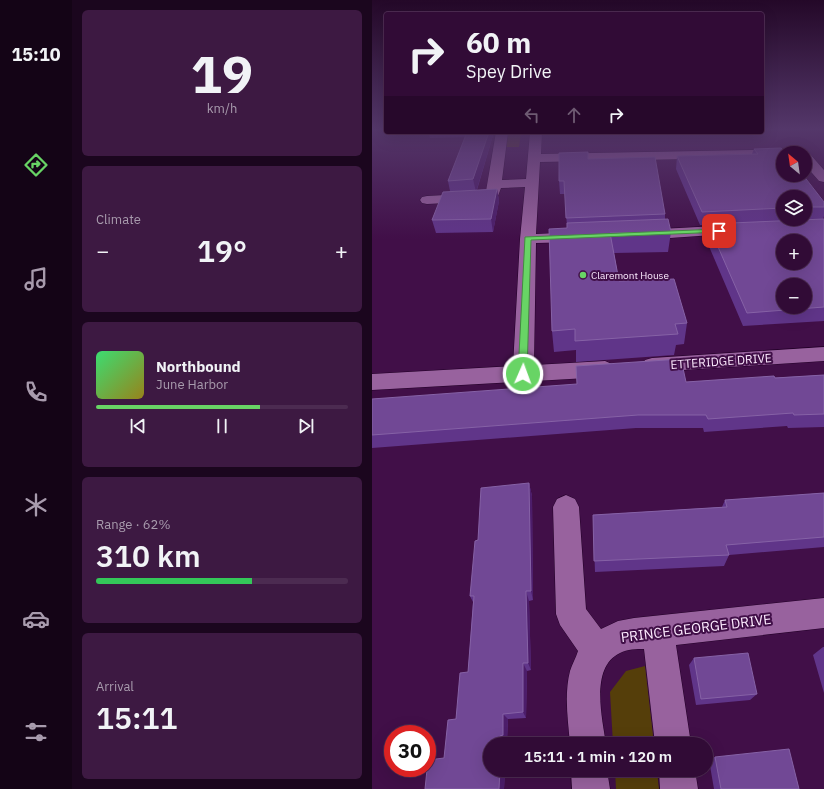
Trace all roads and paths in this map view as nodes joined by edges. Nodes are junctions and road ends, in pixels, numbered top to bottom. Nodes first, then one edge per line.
1 (497, 166) edge
2 (533, 166) edge
3 (813, 166) edge
4 (824, 178) edge
5 (532, 183) junction
6 (494, 184) junction
7 (427, 200) dead end
8 (753, 229) edge
9 (628, 235) edge
10 (590, 236) edge
11 (528, 239) junction
12 (824, 354) edge
13 (523, 374) junction
14 (372, 382) edge
15 (566, 506) dead end
16 (824, 613) edge
17 (658, 632) junction
18 (597, 650) junction
19 (588, 737) edge
20 (672, 737) edge
21 (590, 777) edge
22 (678, 777) edge
23 (591, 789) edge
24 (679, 789) edge

1 - 6 street
2 - 5 street
3 - 4 street
5 - 6 street
5 - 11 street
6 - 7 street
8 - 9 street
10 - 11 street
11 - 13 street
12 - 13 street, ETTERIDGE DRIVE
13 - 14 street, ETTERIDGE DRIVE
15 - 18 street
16 - 17 street, PRINCE GEORGE DRIVE
17 - 18 street, PRINCE GEORGE DRIVE
17 - 20 street
18 - 19 street, PRINCE GEORGE DRIVE
21 - 23 street
22 - 24 street

